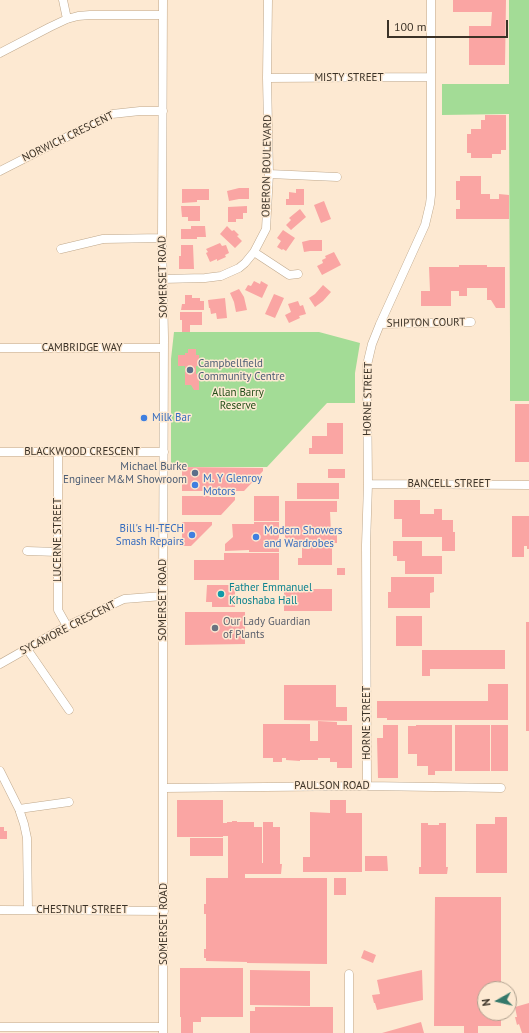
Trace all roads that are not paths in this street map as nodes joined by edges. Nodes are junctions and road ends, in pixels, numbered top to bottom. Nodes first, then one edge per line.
1 (63, 0) edge
2 (163, 0) edge
3 (268, 0) edge
4 (431, 0) edge
5 (163, 15) junction
6 (67, 19) junction
7 (0, 52) edge
8 (431, 77) junction
9 (267, 78) junction
10 (163, 112) junction
11 (0, 171) edge
12 (269, 174) junction
13 (337, 177) dead end
14 (162, 238) junction
15 (61, 249) dead end
16 (254, 252) junction
17 (298, 274) dead end
18 (162, 279) junction
19 (471, 322) dead end
20 (380, 324) junction
21 (0, 348) edge
22 (164, 348) junction
23 (0, 452) edge
24 (58, 452) junction
25 (164, 452) junction
26 (368, 484) junction
27 (529, 485) edge
28 (27, 551) dead end
29 (58, 552) junction
30 (163, 596) junction
31 (67, 626) junction
32 (27, 649) junction
33 (0, 664) edge
34 (69, 710) dead end
35 (0, 771) edge
36 (367, 786) junction
37 (164, 788) junction
38 (501, 788) dead end
39 (69, 802) dead end
40 (19, 809) junction
41 (0, 910) edge
42 (28, 910) junction
43 (164, 911) junction
44 (349, 974) dead end
45 (0, 1027) edge
46 (24, 1030) edge
47 (163, 1030) edge
48 (349, 1033) edge

1 - 6 street
2 - 5 street, SOMERSET ROAD
3 - 9 street, OBERON BOULEVARD
4 - 8 street, HORNE STREET
5 - 6 street
5 - 10 street, SOMERSET ROAD
6 - 7 street
8 - 9 street, MISTY STREET
8 - 20 street, HORNE STREET
9 - 12 street, OBERON BOULEVARD
10 - 11 street, NORWICH CRESCENT
10 - 14 street, SOMERSET ROAD
12 - 13 street
12 - 16 street, OBERON BOULEVARD
14 - 15 street
14 - 18 street, SOMERSET ROAD
16 - 17 street
16 - 18 street, OBERON BOULEVARD
18 - 22 street, SOMERSET ROAD
19 - 20 street, SHIPTON COURT
20 - 26 street, HORNE STREET
21 - 22 street, CAMBRIDGE WAY
22 - 25 street, SOMERSET ROAD
23 - 24 street, BLACKWOOD CRESCENT
24 - 25 street, BLACKWOOD CRESCENT
24 - 29 street, LUCERNE STREET
25 - 30 street, SOMERSET ROAD
26 - 27 street, BANCELL STREET
26 - 36 street, HORNE STREET
28 - 29 street
29 - 31 street, LUCERNE STREET
30 - 31 street, SYCAMORE CRESCENT
30 - 37 street, SOMERSET ROAD
31 - 32 street, SYCAMORE CRESCENT
32 - 33 street, SYCAMORE CRESCENT
32 - 34 street
35 - 40 street
36 - 37 street, PAULSON ROAD
36 - 38 street, PAULSON ROAD
37 - 43 street, SOMERSET ROAD
39 - 40 street
40 - 42 street
41 - 42 street, CHESTNUT STREET
42 - 43 street, CHESTNUT STREET
43 - 47 street, SOMERSET ROAD
44 - 48 street
45 - 46 street
46 - 47 street

